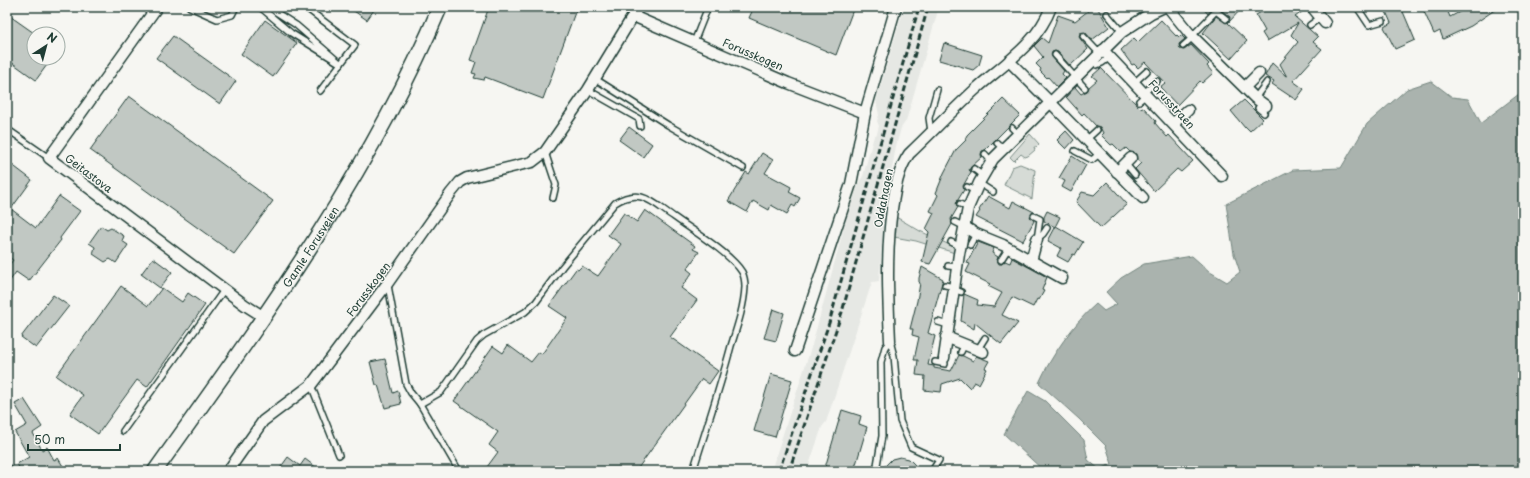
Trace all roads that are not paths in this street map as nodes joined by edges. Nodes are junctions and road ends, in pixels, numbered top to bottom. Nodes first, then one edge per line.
1 (158, 7) edge
2 (190, 7) edge
3 (200, 7) edge
4 (236, 7) edge
5 (260, 7) edge
6 (268, 7) edge
7 (305, 7) edge
8 (440, 7) edge
9 (708, 7) edge
10 (896, 7) edge
11 (1051, 7) edge
12 (1164, 7) edge
13 (1168, 7) edge
14 (1312, 7) edge
15 (1357, 7) edge
16 (635, 11) edge
17 (1107, 14) dead end
18 (209, 16) junction
19 (1226, 19) dead end
20 (1323, 20) joint
21 (1383, 21) dead end
22 (1310, 25) dead end
23 (1122, 32) junction
24 (1083, 36) dead end
25 (1194, 40) junction
26 (694, 42) junction
27 (1183, 46) dead end
28 (1101, 51) junction
29 (1055, 55) dead end
30 (1110, 57) junction
31 (1009, 61) junction
32 (341, 64) junction
33 (1097, 65) dead end
34 (1147, 71) dead end
35 (1259, 73) dead end
36 (1075, 77) junction
37 (594, 78) junction
38 (1157, 81) dead end
39 (1135, 82) junction
40 (1266, 82) dead end
41 (1245, 86) junction
42 (1085, 88) dead end
43 (588, 90) junction
44 (937, 90) dead end
45 (320, 91) dead end
46 (1143, 96) junction
47 (1050, 102) junction
48 (1262, 105) joint
49 (1188, 110) dead end
50 (865, 113) junction
51 (1174, 123) junction
52 (640, 126) dead end
53 (7, 129) edge
54 (1097, 130) dead end
55 (931, 133) junction
56 (1086, 140) junction
57 (1075, 151) dead end
58 (545, 152) junction
59 (1099, 154) junction
60 (49, 158) junction
61 (1128, 161) joint
62 (743, 168) dead end
63 (974, 169) dead end
64 (1117, 172) junction
65 (1135, 175) dead end
66 (1222, 176) dead end
67 (976, 184) junction
68 (994, 192) dead end
69 (553, 198) dead end
70 (1143, 198) dead end
71 (1034, 216) dead end
72 (960, 225) junction
73 (1047, 228) dead end
74 (976, 234) junction
75 (1037, 239) junction
76 (950, 242) dead end
77 (965, 246) junction
78 (1008, 249) junction
79 (1001, 260) dead end
80 (1032, 265) junction
81 (1062, 278) dead end
82 (387, 284) junction
83 (224, 290) junction
84 (264, 318) junction
85 (944, 330) junction
86 (985, 338) dead end
87 (890, 341) junction
88 (795, 351) dead end
89 (981, 351) joint
90 (939, 360) dead end
91 (311, 385) junction
92 (420, 404) junction
93 (123, 431) dead end
94 (339, 455) dead end
95 (155, 471) edge
96 (228, 471) edge
97 (459, 471) edge
98 (693, 471) edge
99 (876, 471) edge
100 (932, 471) edge

1 - 60 street, Geitastova
2 - 18 lane
3 - 18 lane
4 - 18 lane
5 - 32 lane
6 - 32 lane
7 - 32 lane
8 - 84 main road, Gamle Forusveien
9 - 26 lane
10 - 50 street
11 - 31 street, Oddahagen
12 - 23 street
13 - 25 street
14 - 20 street
15 - 21 lane
16 - 26 street, Forusskogen
16 - 37 street, Forusskogen
17 - 23 lane
19 - 25 lane
20 - 22 lane
23 - 28 street
24 - 28 lane
25 - 27 lane
25 - 41 street
26 - 50 street, Forusskogen
28 - 30 street, Forusstraen
28 - 36 street
29 - 36 lane
30 - 33 lane
30 - 39 street, Forusstraen
31 - 47 street
31 - 55 street, Oddahagen
32 - 45 lane
34 - 39 lane
35 - 41 street
36 - 42 lane
36 - 47 street
37 - 43 street, Forusskogen
37 - 62 lane
38 - 46 lane
39 - 46 street, Forusstraen
40 - 48 lane
41 - 48 street
43 - 52 lane
43 - 58 street, Forusskogen
44 - 55 lane
46 - 51 street, Forusstraen
47 - 56 street
47 - 67 street
49 - 51 street
50 - 88 street
51 - 66 street, Forusstraen
53 - 60 lane
54 - 56 lane
55 - 87 street, Oddahagen
56 - 59 street
57 - 59 lane
58 - 69 lane
58 - 82 street, Forusskogen
59 - 64 street
60 - 83 street, Geitastova
61 - 64 street
61 - 65 lane
63 - 67 lane
64 - 70 street
67 - 68 lane
67 - 72 street
71 - 75 lane
72 - 74 street
72 - 77 street
73 - 75 lane
74 - 77 lane
74 - 78 street
75 - 80 street
76 - 77 lane
77 - 85 street
78 - 79 lane
78 - 80 street
80 - 81 street
82 - 91 street, Forusskogen
82 - 92 lane
83 - 84 street, Geitastova
83 - 93 lane
84 - 95 main road, Gamle Forusveien
85 - 89 street
85 - 90 street
86 - 89 lane
87 - 99 lane, Oddahagen
87 - 100 lane
91 - 94 lane
91 - 96 street, Forusskogen
92 - 97 lane
92 - 98 lane

